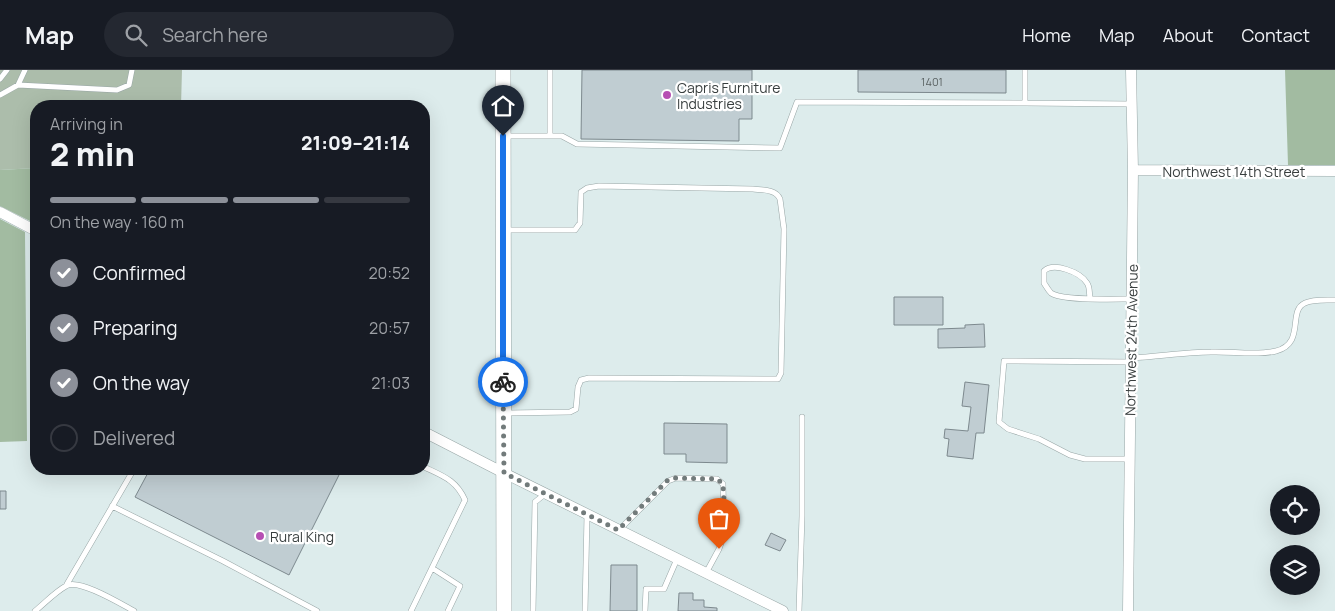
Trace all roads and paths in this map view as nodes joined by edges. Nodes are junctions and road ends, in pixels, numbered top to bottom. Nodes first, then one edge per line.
1 (7, 70) edge
2 (25, 70) edge
3 (132, 70) edge
4 (503, 70) edge
5 (550, 70) edge
6 (1025, 70) edge
7 (1131, 70) edge
8 (0, 79) edge
9 (18, 85) junction
10 (0, 95) edge
11 (1025, 103) junction
12 (1132, 104) junction
13 (503, 136) junction
14 (550, 136) junction
15 (1133, 170) junction
16 (1335, 171) edge
17 (0, 212) edge
18 (30, 228) edge
19 (503, 230) junction
20 (1090, 298) junction
21 (1132, 299) junction
22 (1335, 300) edge
23 (1131, 360) junction
24 (503, 413) junction
25 (802, 417) dead end
26 (430, 435) edge
27 (1130, 459) junction
28 (430, 470) edge
29 (504, 473) junction
30 (130, 475) edge
31 (545, 494) junction
32 (112, 506) junction
33 (587, 514) junction
34 (618, 530) junction
35 (677, 559) junction
36 (432, 568) junction
37 (706, 573) junction
38 (67, 584) junction
39 (35, 611) edge
40 (134, 611) edge
41 (317, 611) edge
42 (411, 611) edge
43 (448, 611) edge
44 (504, 611) edge
45 (533, 611) edge
46 (585, 611) edge
47 (645, 611) edge
48 (783, 611) edge
49 (799, 611) edge
50 (1128, 611) edge

1 - 8 lane
2 - 9 lane
3 - 9 lane
4 - 13 street
5 - 14 lane
6 - 11 lane
7 - 12 street, Northwest 24th Avenue
9 - 10 lane
11 - 12 lane
11 - 14 lane
12 - 15 street, Northwest 24th Avenue
13 - 14 lane
13 - 19 street
15 - 16 street, Northwest 14th Street
15 - 21 street, Northwest 24th Avenue
17 - 18 street
19 - 24 street
19 - 24 lane
20 - 20 lane
20 - 21 lane
21 - 23 street, Northwest 24th Avenue
22 - 23 lane
23 - 27 street, Northwest 24th Avenue
23 - 27 lane
24 - 29 street
25 - 49 lane
26 - 29 street
27 - 50 street, Northwest 24th Avenue
28 - 36 lane
29 - 31 street
29 - 44 street
30 - 32 lane
31 - 33 street
31 - 45 lane
32 - 38 lane
32 - 41 lane
33 - 34 street
33 - 46 lane
34 - 35 street
34 - 37 lane
35 - 37 street
35 - 47 lane
36 - 42 lane
36 - 43 lane
37 - 48 street
38 - 39 lane
38 - 40 lane

